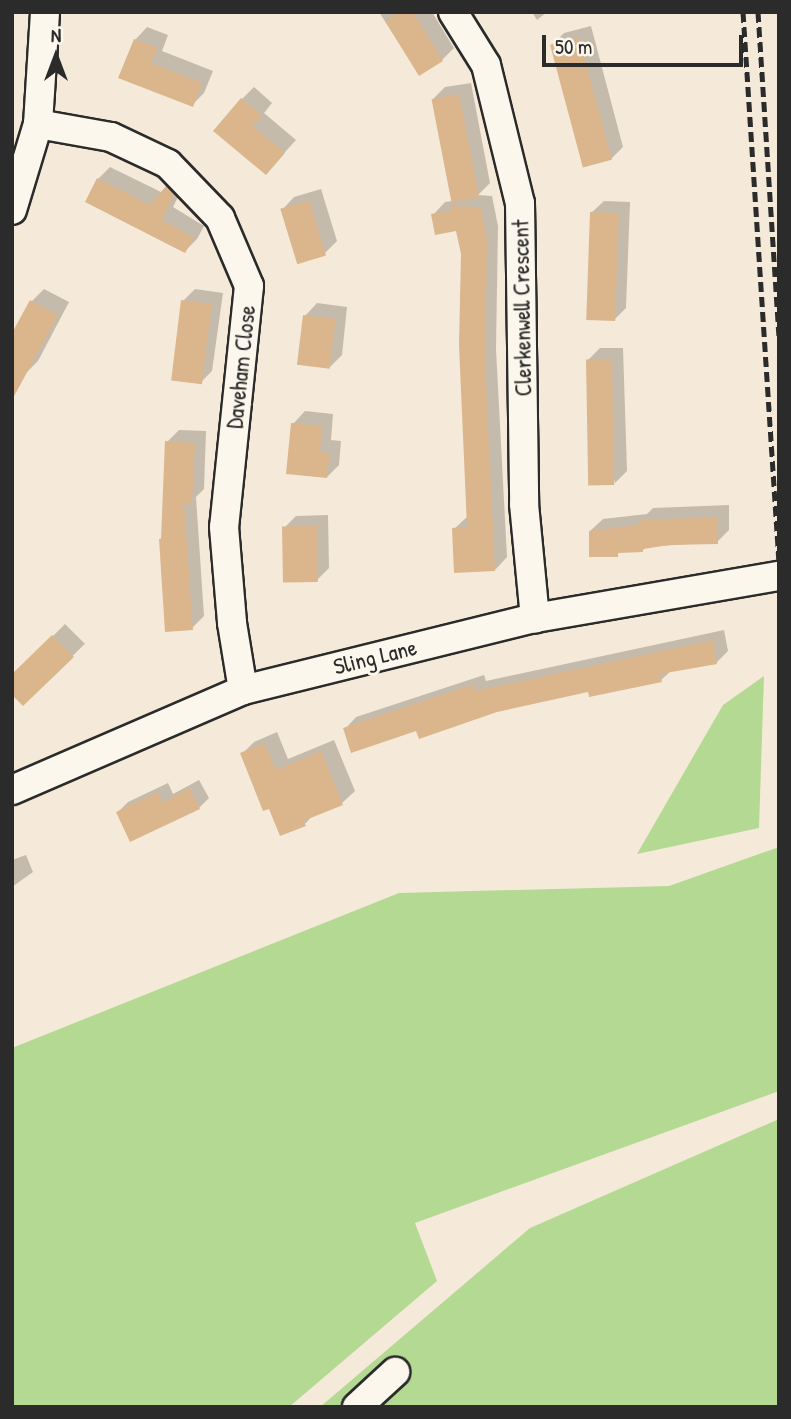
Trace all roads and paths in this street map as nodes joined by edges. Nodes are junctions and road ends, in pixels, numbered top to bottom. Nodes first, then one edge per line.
1 (45, 12) edge
2 (453, 12) edge
3 (38, 124) junction
4 (12, 210) edge
5 (766, 578) edge
6 (535, 618) junction
7 (243, 690) junction
8 (12, 790) edge
9 (395, 1371) dead end
10 (357, 1407) edge

1 - 3 street
2 - 6 street, Clerkenwell Crescent
3 - 4 street
3 - 7 street, Daveham Close
5 - 6 street, Sling Lane
6 - 7 street, Sling Lane
7 - 8 street, Sling Lane
9 - 10 street

